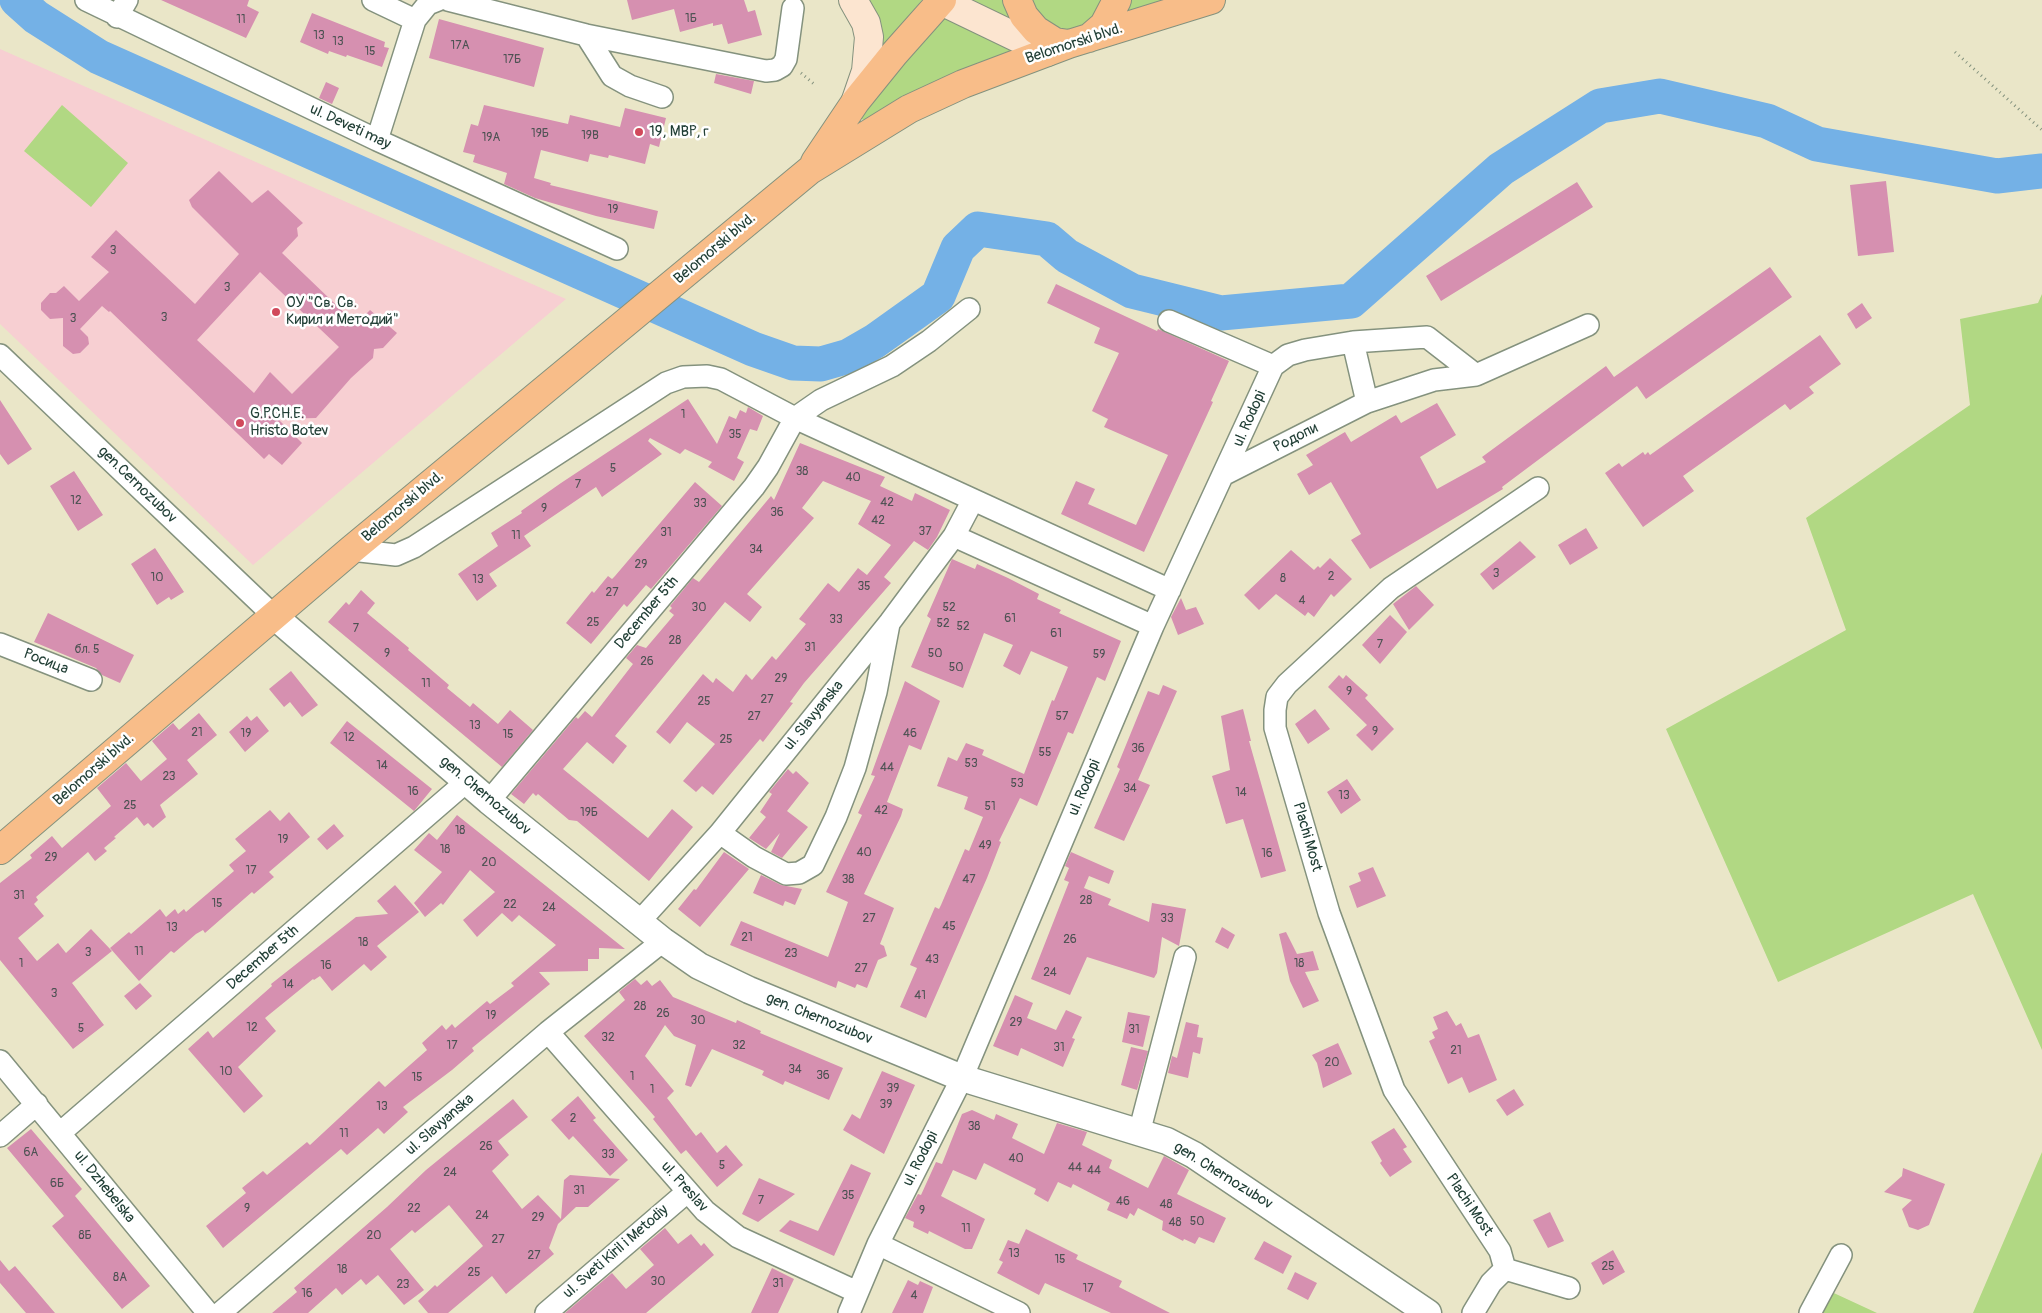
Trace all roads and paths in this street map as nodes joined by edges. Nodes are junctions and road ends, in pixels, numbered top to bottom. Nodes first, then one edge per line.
1 (86, 0) edge
2 (373, 0) edge
3 (438, 0) edge
4 (448, 0) edge
5 (853, 0) edge
6 (940, 0) edge
7 (1017, 0) edge
8 (1117, 0) edge
9 (1211, 0) edge
10 (122, 8) edge
11 (793, 8) dead end
12 (415, 20) junction
13 (586, 35) junction
14 (1069, 45) junction
15 (1955, 52) dead end
16 (662, 97) dead end
17 (856, 101) junction
18 (2042, 130) edge
19 (377, 140) junction
20 (810, 170) junction
21 (617, 249) dead end
22 (969, 309) dead end
23 (1169, 321) dead end
24 (1588, 325) dead end
25 (1353, 342) junction
26 (0, 355) edge
27 (1273, 366) junction
28 (1476, 375) junction
29 (1366, 402) junction
30 (795, 418) junction
31 (1225, 474) junction
32 (1538, 488) dead end
33 (973, 500) junction
34 (954, 536) junction
35 (351, 550) junction
36 (1170, 590) junction
37 (274, 616) junction
38 (890, 622) junction
39 (1153, 626) junction
40 (0, 644) edge
41 (91, 680) dead end
42 (466, 782) junction
43 (489, 801) junction
44 (720, 833) junction
45 (0, 850) edge
46 (640, 922) junction
47 (663, 941) junction
48 (1184, 958) dead end
49 (548, 1032) junction
50 (0, 1061) edge
51 (962, 1078) junction
52 (37, 1104) junction
53 (60, 1133) junction
54 (1139, 1133) junction
55 (0, 1136) edge
56 (687, 1192) junction
57 (878, 1244) junction
58 (1840, 1255) dead end
59 (1505, 1269) junction
60 (1569, 1288) dead end
61 (858, 1292) junction
62 (208, 1313) edge
63 (220, 1313) edge
64 (546, 1313) edge
65 (849, 1313) edge
66 (1019, 1313) edge
67 (1428, 1313) edge
68 (1474, 1313) edge
69 (1810, 1313) edge

1 - 10 street, ul. Deveti may
2 - 12 street
3 - 12 street
4 - 13 street
5 - 17 main road
6 - 14 main road
6 - 17 main road, Belomorski blvd.
7 - 14 main road
8 - 14 main road
9 - 14 main road, Belomorski blvd.
10 - 19 street, ul. Deveti may
11 - 13 street
12 - 19 street
13 - 16 street
14 - 20 main road, Belomorski blvd.
15 - 18 path
17 - 20 main road, Belomorski blvd.
19 - 21 street, ul. Deveti may
20 - 35 main road, Belomorski blvd.
22 - 30 street
23 - 27 street
24 - 28 street, Родопи
25 - 27 street
25 - 28 street
25 - 29 street
26 - 37 street, gen.Cernozubov
27 - 31 street, ul. Rodopi
28 - 29 street, Родопи
29 - 31 street, Родопи
30 - 33 street
30 - 35 street
30 - 43 street, December 5th
31 - 36 street, ul. Rodopi
32 - 59 street, Plachi Most
33 - 34 street, ul. Slavyanska
33 - 36 street
34 - 38 street, ul. Slavyanska
34 - 39 street
35 - 37 main road, Belomorski blvd.
36 - 39 street, ul. Rodopi
37 - 42 street, gen. Chernozubov
37 - 45 main road, Belomorski blvd.
38 - 44 street, ul. Slavyanska
38 - 44 street
39 - 51 street, ul. Rodopi
40 - 41 street, Росица
42 - 43 street, gen. Chernozubov
42 - 53 street, December 5th
43 - 46 street, gen. Chernozubov
44 - 46 street, ul. Slavyanska
46 - 47 street, gen. Chernozubov
47 - 49 street, ul. Slavyanska
47 - 51 street, gen. Chernozubov
48 - 54 street
49 - 56 street, ul. Preslav
49 - 63 street, ul. Slavyanska
50 - 52 street, ul. Dzhebelska
51 - 54 street, gen. Chernozubov
51 - 57 street, ul. Rodopi
52 - 53 street, ul. Dzhebelska
52 - 55 street
53 - 62 street, ul. Dzhebelska
54 - 67 street, gen. Chernozubov
56 - 61 street, ul. Preslav
56 - 64 street, ul. Sveti Kiril i Metodiy
57 - 61 street, ul. Rodopi
57 - 66 street
58 - 69 street
59 - 60 street
59 - 68 street
61 - 65 street, ul. Rodopi

